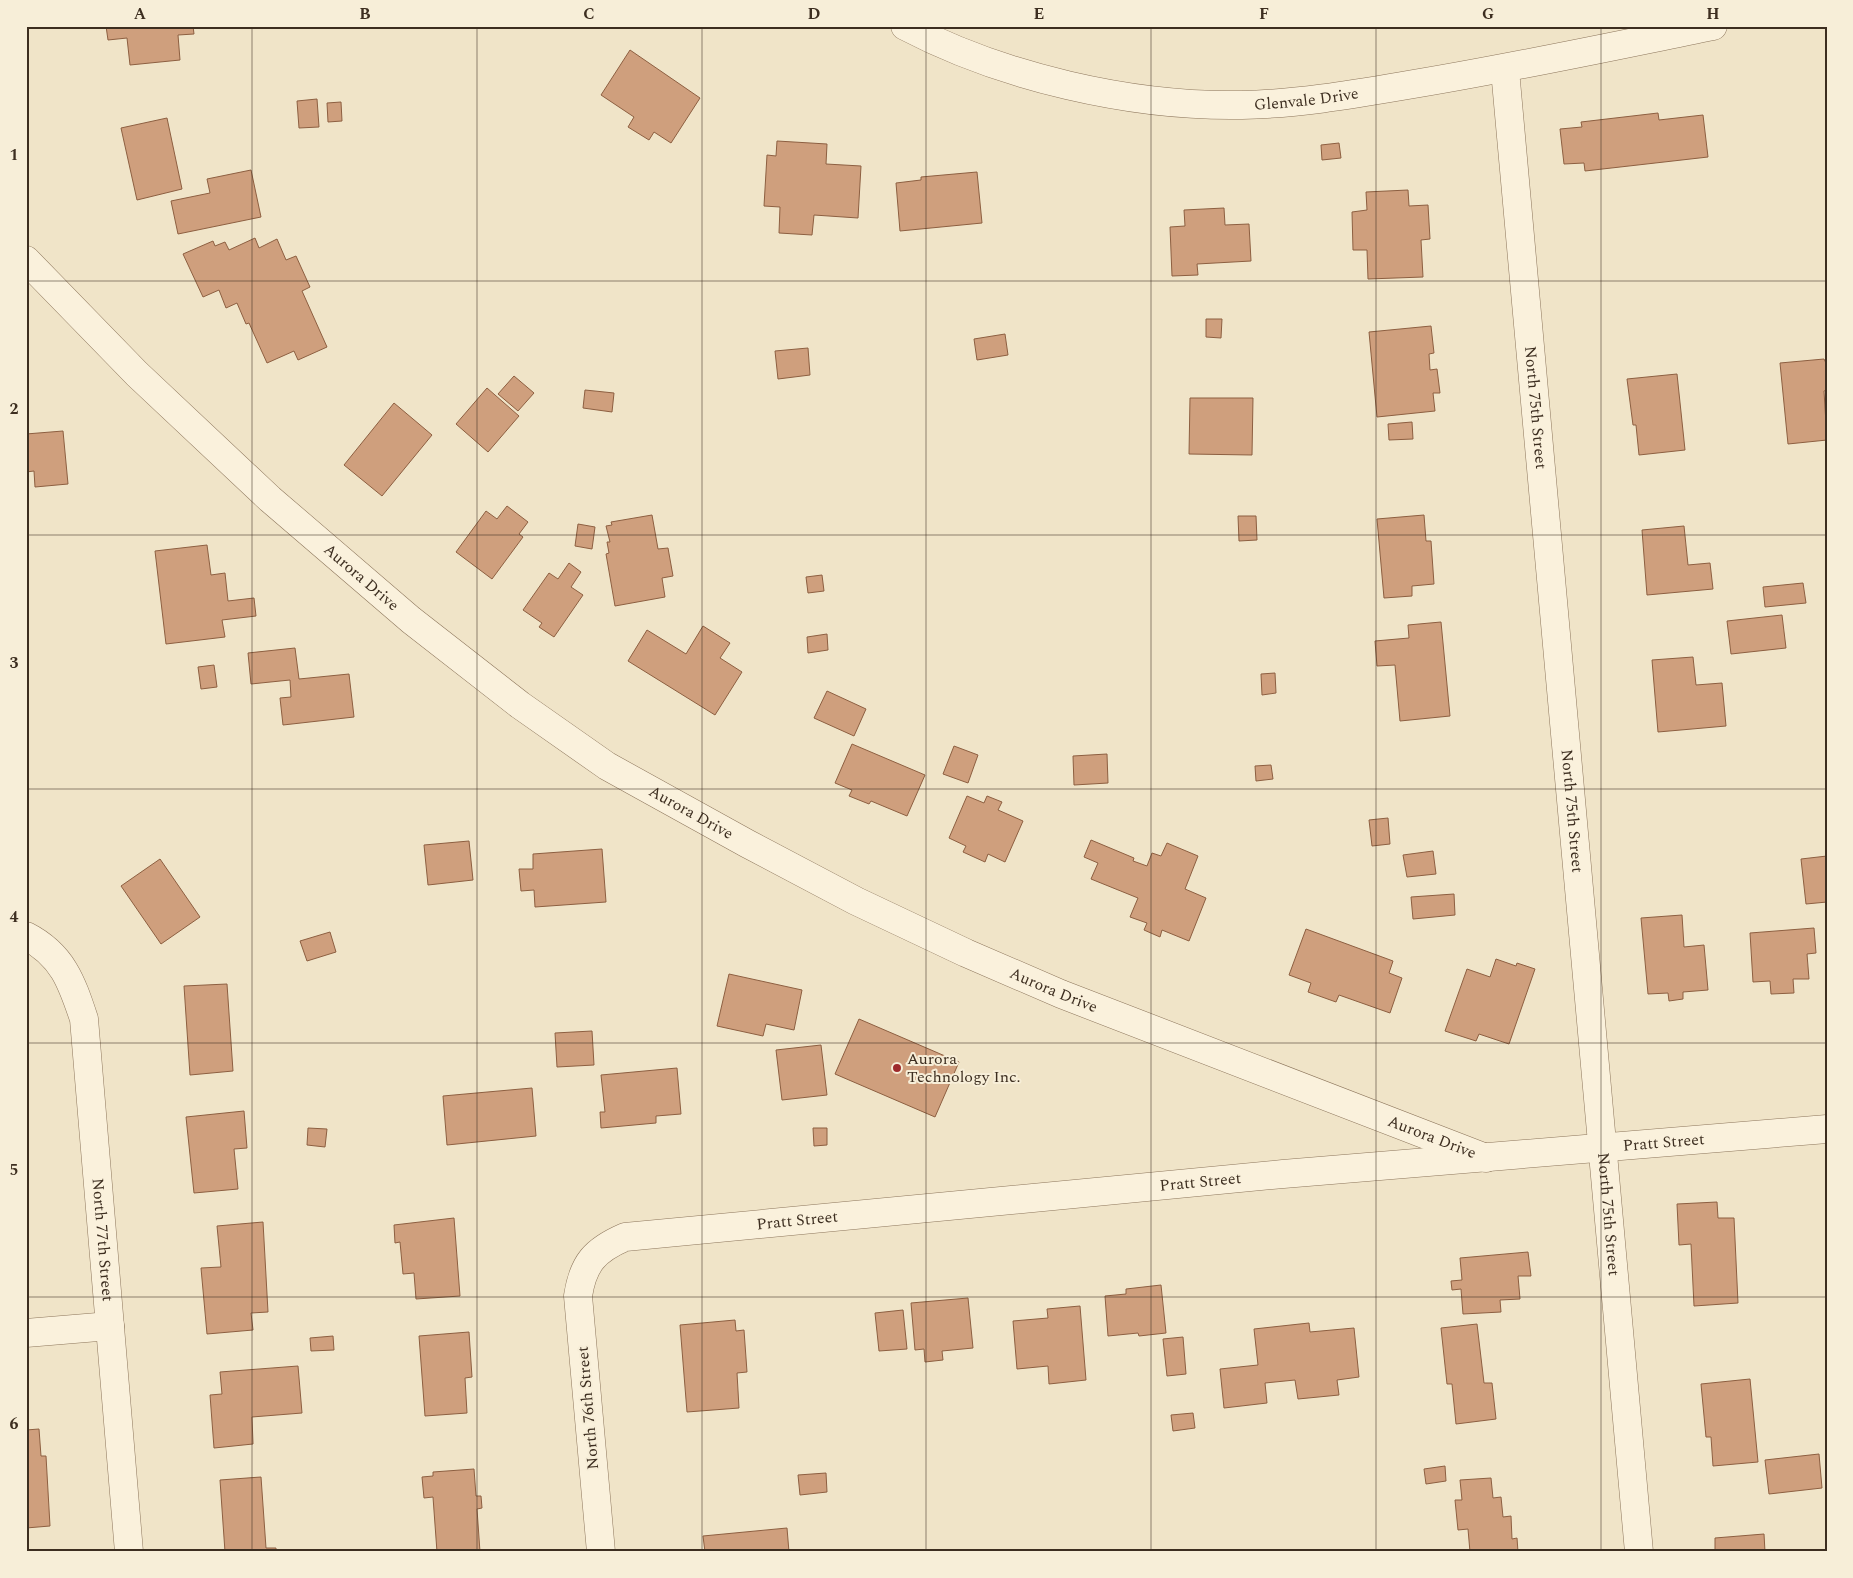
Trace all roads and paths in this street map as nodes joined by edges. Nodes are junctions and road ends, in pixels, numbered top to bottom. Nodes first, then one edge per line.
1 (904, 26) edge
2 (1713, 26) edge
3 (1505, 70) junction
4 (26, 260) edge
5 (32, 939) edge
6 (1827, 1129) edge
7 (1602, 1149) junction
8 (1486, 1158) junction
9 (586, 1266) joint
10 (110, 1326) junction
11 (26, 1333) edge
12 (129, 1552) edge
13 (601, 1552) edge
14 (1639, 1552) edge

1 - 3 street, Glenvale Drive
2 - 3 street, Glenvale Drive
3 - 7 street, North 75th Street
4 - 8 street, Aurora Drive
5 - 10 street, North 77th Street
6 - 7 street, Pratt Street
7 - 8 street, Pratt Street
7 - 14 street, North 75th Street
8 - 9 street, Pratt Street
9 - 13 street, North 76th Street
10 - 11 street
10 - 12 street, North 77th Street

